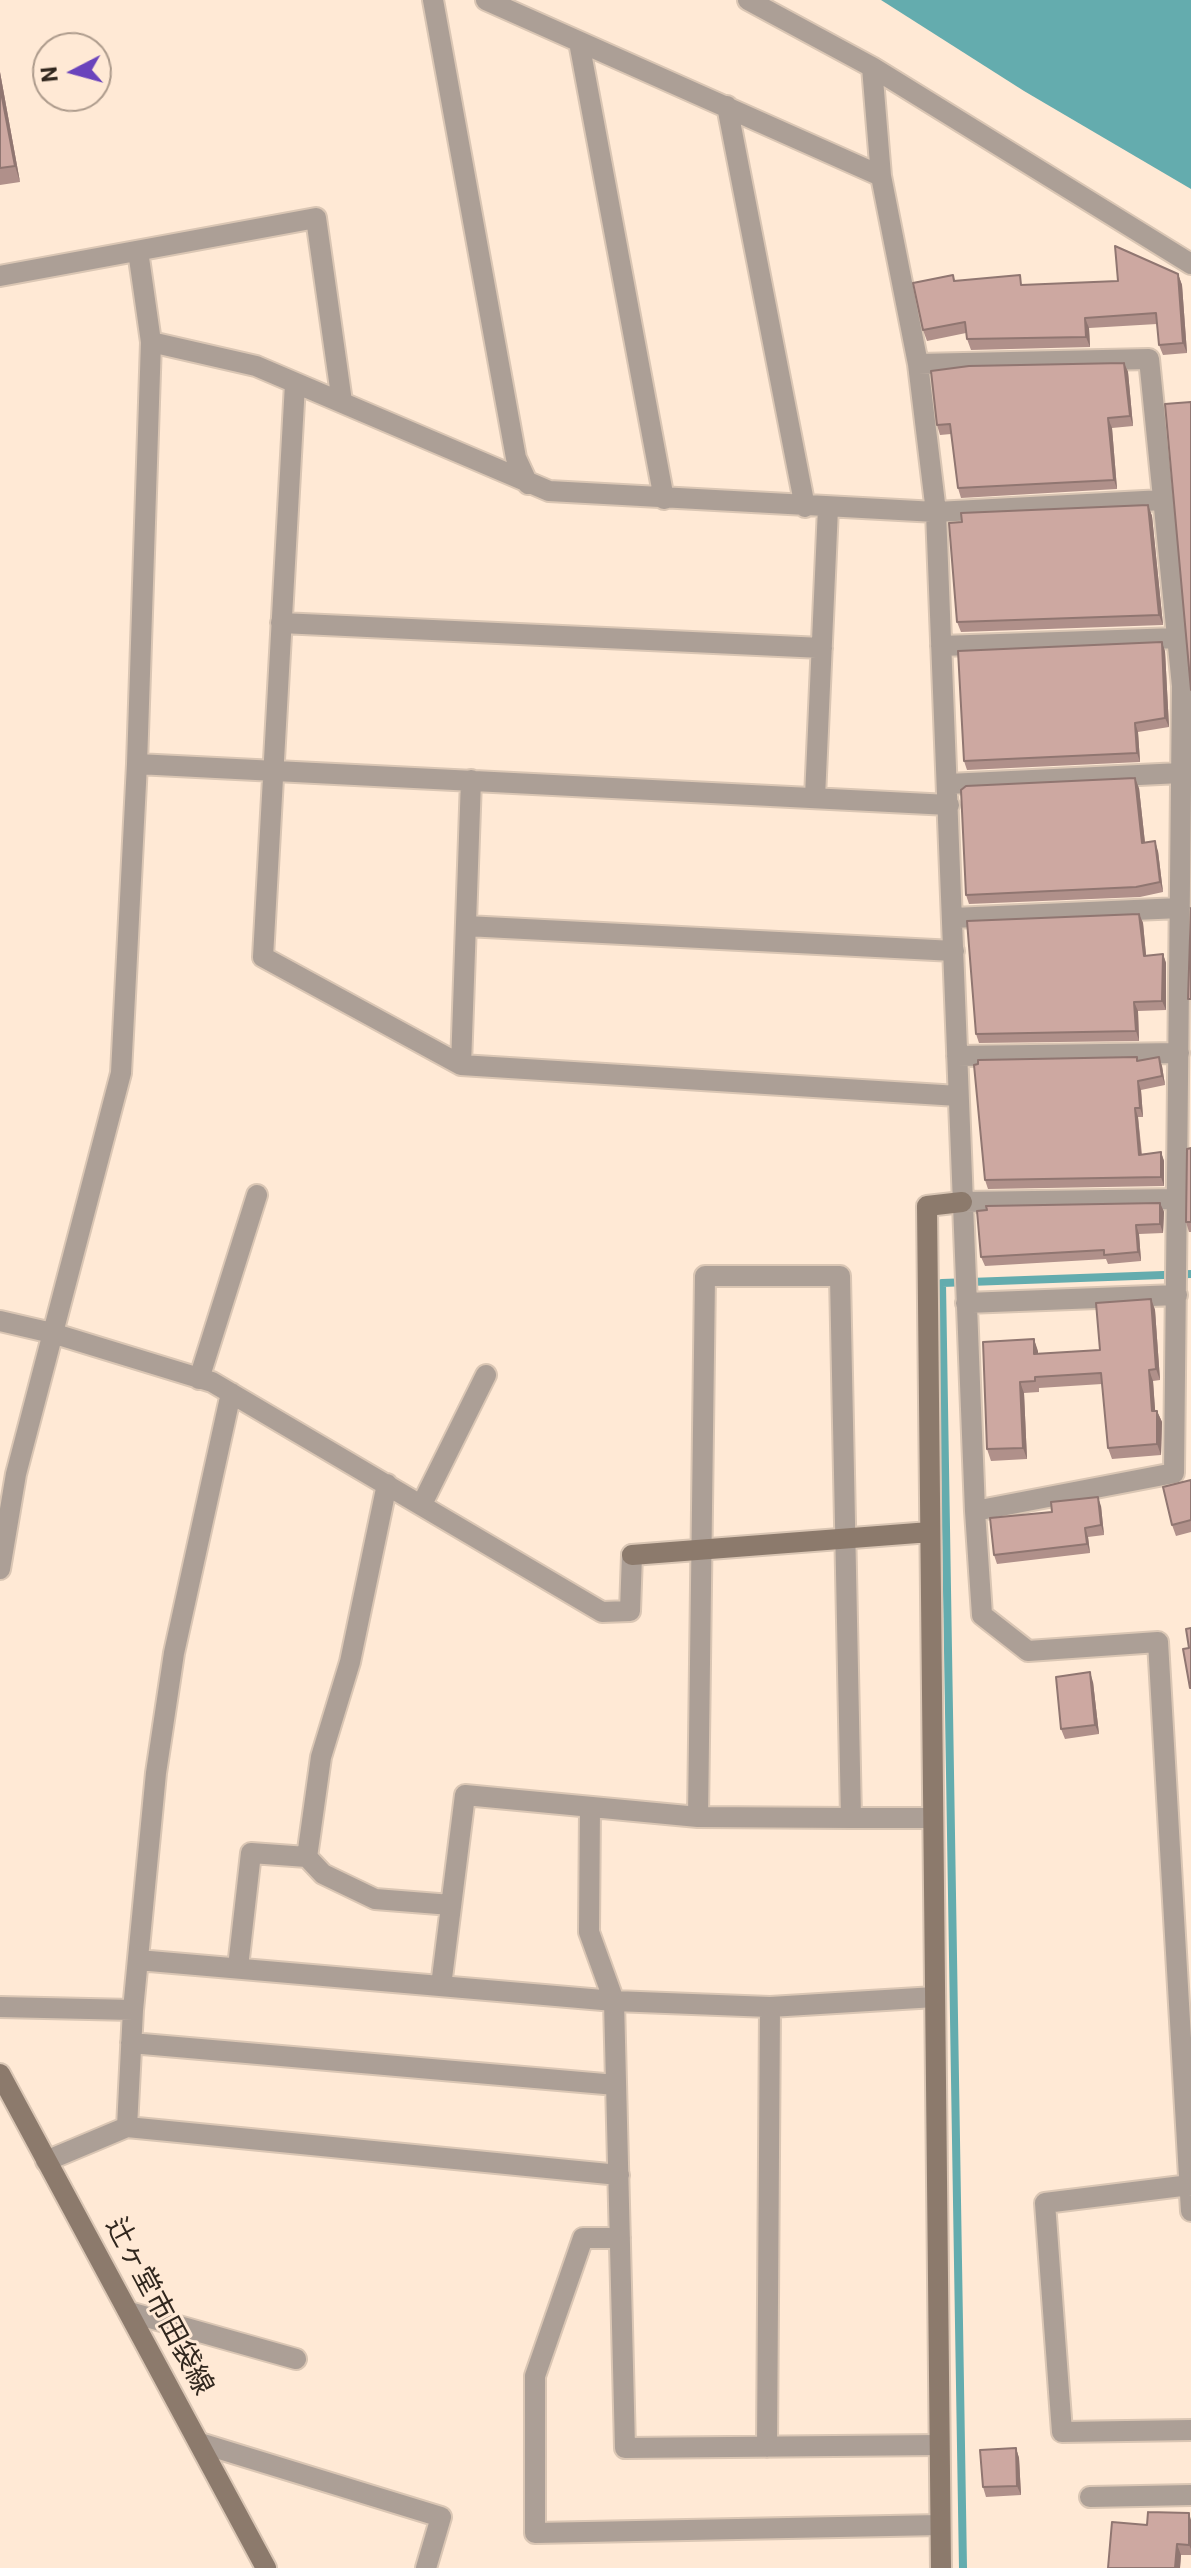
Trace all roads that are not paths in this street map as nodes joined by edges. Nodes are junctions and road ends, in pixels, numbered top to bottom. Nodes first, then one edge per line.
1 (433, 0) edge
2 (486, 0) edge
3 (748, 0) edge
4 (579, 42) junction
5 (872, 67) junction
6 (727, 106) junction
7 (881, 176) junction
8 (138, 251) junction
9 (1191, 264) edge
10 (0, 276) edge
11 (151, 342) junction
12 (918, 364) junction
13 (295, 384) junction
14 (342, 402) junction
15 (528, 484) junction
16 (664, 499) junction
17 (1163, 500) junction
18 (805, 507) junction
19 (828, 508) junction
20 (936, 512) junction
21 (281, 623) junction
22 (1177, 638) junction
23 (941, 646) junction
24 (822, 648) junction
25 (1185, 663) edge
26 (137, 764) junction
27 (273, 771) junction
28 (1181, 773) junction
29 (471, 780) junction
30 (948, 784) junction
31 (815, 797) junction
32 (949, 805) junction
33 (1180, 908) junction
34 (953, 918) junction
35 (466, 926) junction
36 (954, 951) junction
37 (1179, 1053) junction
38 (957, 1056) junction
39 (461, 1065) junction
40 (958, 1096) junction
41 (257, 1195) dead end
42 (1178, 1199) junction
43 (962, 1202) junction
44 (1177, 1295) junction
45 (966, 1303) junction
46 (0, 1321) edge
47 (52, 1333) junction
48 (486, 1375) dead end
49 (199, 1379) junction
50 (231, 1393) junction
51 (387, 1484) junction
52 (422, 1504) junction
53 (975, 1511) junction
54 (930, 1532) junction
55 (843, 1539) junction
56 (701, 1550) junction
57 (0, 1569) edge
58 (590, 1807) junction
59 (698, 1817) junction
60 (851, 1818) junction
61 (933, 1818) junction
62 (307, 1857) junction
63 (451, 1905) junction
64 (138, 1960) junction
65 (238, 1967) junction
66 (441, 1986) junction
67 (935, 1997) junction
68 (614, 2001) junction
69 (0, 2007) edge
70 (770, 2007) junction
71 (133, 2010) junction
72 (131, 2043) junction
73 (0, 2074) edge
74 (616, 2085) junction
75 (127, 2127) junction
76 (46, 2161) junction
77 (619, 2175) junction
78 (1190, 2185) edge
79 (1191, 2211) edge
80 (620, 2238) junction
81 (129, 2312) junction
82 (296, 2359) dead end
83 (1191, 2430) edge
84 (200, 2443) junction
85 (939, 2445) junction
86 (767, 2447) junction
87 (1191, 2495) edge
88 (1090, 2497) dead end
89 (940, 2525) junction
90 (266, 2568) edge
91 (426, 2568) edge
92 (941, 2568) edge

1 - 15 street
2 - 4 street
3 - 5 street
4 - 6 street
4 - 16 street
5 - 7 street
5 - 9 street
6 - 7 street
6 - 18 street
7 - 12 street
8 - 10 street
8 - 11 street
8 - 14 street
11 - 13 street
11 - 26 street
12 - 17 street
12 - 20 street
13 - 14 street
13 - 21 street
14 - 15 street
15 - 16 street
16 - 18 street
17 - 20 street
17 - 22 street
18 - 19 street
19 - 20 street
19 - 24 street
20 - 23 street
21 - 24 street
21 - 27 street
22 - 23 street
22 - 25 street
23 - 30 street
24 - 31 street
25 - 28 street
26 - 27 street
26 - 47 street
27 - 29 street
27 - 39 street
28 - 30 street
28 - 33 street
29 - 31 street
29 - 35 street
30 - 32 street
31 - 32 street
32 - 34 street
33 - 34 street
33 - 37 street
34 - 36 street
35 - 36 street
35 - 39 street
36 - 38 street
37 - 38 street
37 - 42 street
38 - 40 street
39 - 40 street
40 - 43 street
41 - 49 street
42 - 43 street
42 - 44 street
43 - 45 street
43 - 54 street
44 - 45 street
44 - 53 street
45 - 53 street
46 - 47 street
47 - 49 street
47 - 57 street
48 - 52 street
49 - 50 street
50 - 51 street
50 - 64 street
51 - 52 street
51 - 62 street
52 - 56 street
53 - 78 street
54 - 55 street
54 - 61 street
55 - 56 street
55 - 56 street
55 - 60 street
56 - 59 street
58 - 59 street
58 - 63 street
58 - 68 street
59 - 60 street
60 - 61 street
61 - 67 street
62 - 63 street
62 - 65 street
63 - 66 street
64 - 65 street
64 - 71 street
65 - 66 street
66 - 68 street
67 - 70 street
67 - 85 street
68 - 70 street
68 - 74 street
69 - 71 street
70 - 86 street
71 - 72 street
72 - 74 street
72 - 75 street
73 - 76 street, 辻ヶ堂市田袋線
74 - 77 street
75 - 76 street
75 - 77 street
76 - 81 street, 辻ヶ堂市田袋線
77 - 80 street
78 - 79 street
78 - 83 street
80 - 86 street
80 - 89 street
81 - 82 street
81 - 84 street, 辻ヶ堂市田袋線
84 - 90 street, 辻ヶ堂市田袋線
84 - 91 street
85 - 86 street
85 - 89 street
87 - 88 street
89 - 92 street

